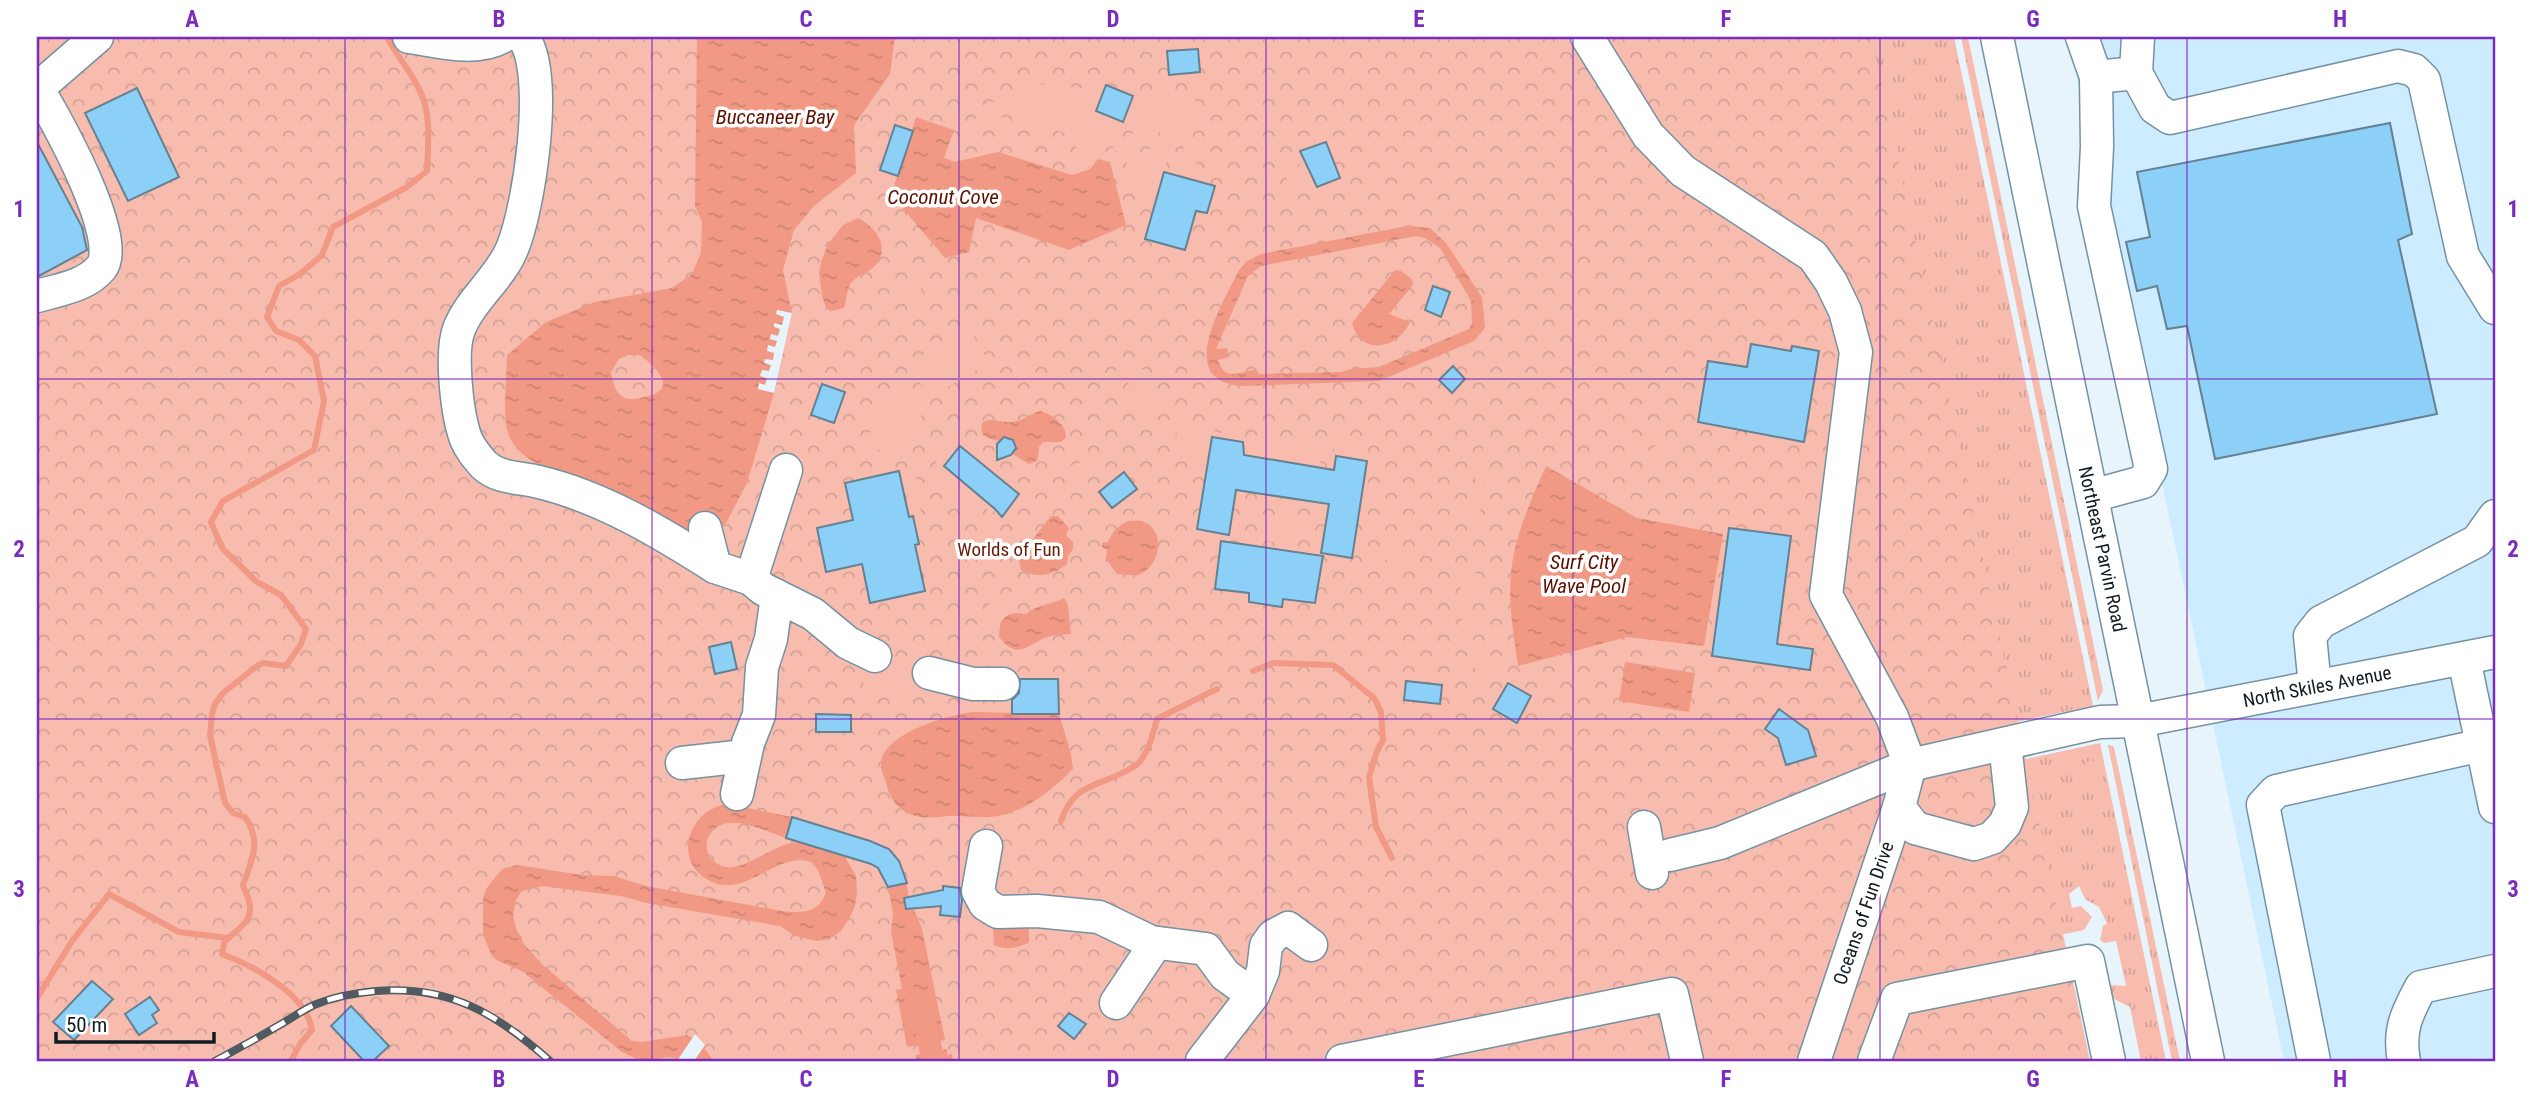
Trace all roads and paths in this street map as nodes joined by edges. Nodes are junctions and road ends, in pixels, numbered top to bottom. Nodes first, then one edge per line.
1 (97, 37) edge
2 (409, 37) edge
3 (502, 37) edge
4 (523, 37) edge
5 (1587, 37) edge
6 (1997, 37) edge
7 (2082, 37) edge
8 (2138, 37) edge
9 (2136, 72) junction
10 (2096, 77) junction
11 (37, 89) edge
12 (37, 296) edge
13 (2495, 308) edge
14 (786, 470) dead end
15 (2092, 496) junction
16 (2495, 516) edge
17 (705, 528) dead end
18 (715, 567) junction
19 (751, 579) junction
20 (777, 596) junction
21 (2495, 652) edge
22 (875, 656) dead end
23 (2464, 659) junction
24 (929, 673) dead end
25 (1003, 684) dead end
26 (2315, 686) junction
27 (2138, 721) junction
28 (2005, 744) junction
29 (2482, 745) junction
30 (745, 757) junction
31 (682, 763) dead end
32 (1910, 765) junction
33 (737, 794) dead end
34 (1899, 807) junction
35 (2495, 807) edge
36 (1644, 827) dead end
37 (986, 846) dead end
38 (1156, 943) junction
39 (1311, 945) dead end
40 (2495, 971) edge
41 (1253, 995) junction
42 (1116, 1003) dead end
43 (1202, 1061) edge
44 (1342, 1061) edge
45 (1687, 1061) edge
46 (1814, 1061) edge
47 (1874, 1061) edge
48 (2109, 1061) edge
49 (2207, 1061) edge
50 (2314, 1061) edge
51 (2404, 1061) edge

1 - 11 street
2 - 3 street
4 - 18 street
5 - 32 street
6 - 15 street, Northeast Parvin Road
7 - 10 street
8 - 9 street
9 - 10 street
9 - 13 street
10 - 15 street
11 - 12 street
14 - 19 street
15 - 27 street, Northeast Parvin Road
16 - 26 street
17 - 18 street
18 - 19 street
19 - 20 street
20 - 22 street
20 - 30 street
21 - 23 street, North Skiles Avenue
23 - 26 street, North Skiles Avenue
23 - 29 street
24 - 25 street
26 - 27 street, North Skiles Avenue
27 - 28 street
27 - 49 street, Northeast Parvin Road
28 - 32 street
28 - 34 street
29 - 35 street
29 - 50 street
30 - 31 street
30 - 33 street
32 - 34 street, Oceans of Fun Drive
32 - 36 street
34 - 46 street, Oceans of Fun Drive
37 - 38 street
38 - 41 street
38 - 42 street
39 - 41 street
40 - 51 street
41 - 43 street
44 - 45 street
47 - 48 street

